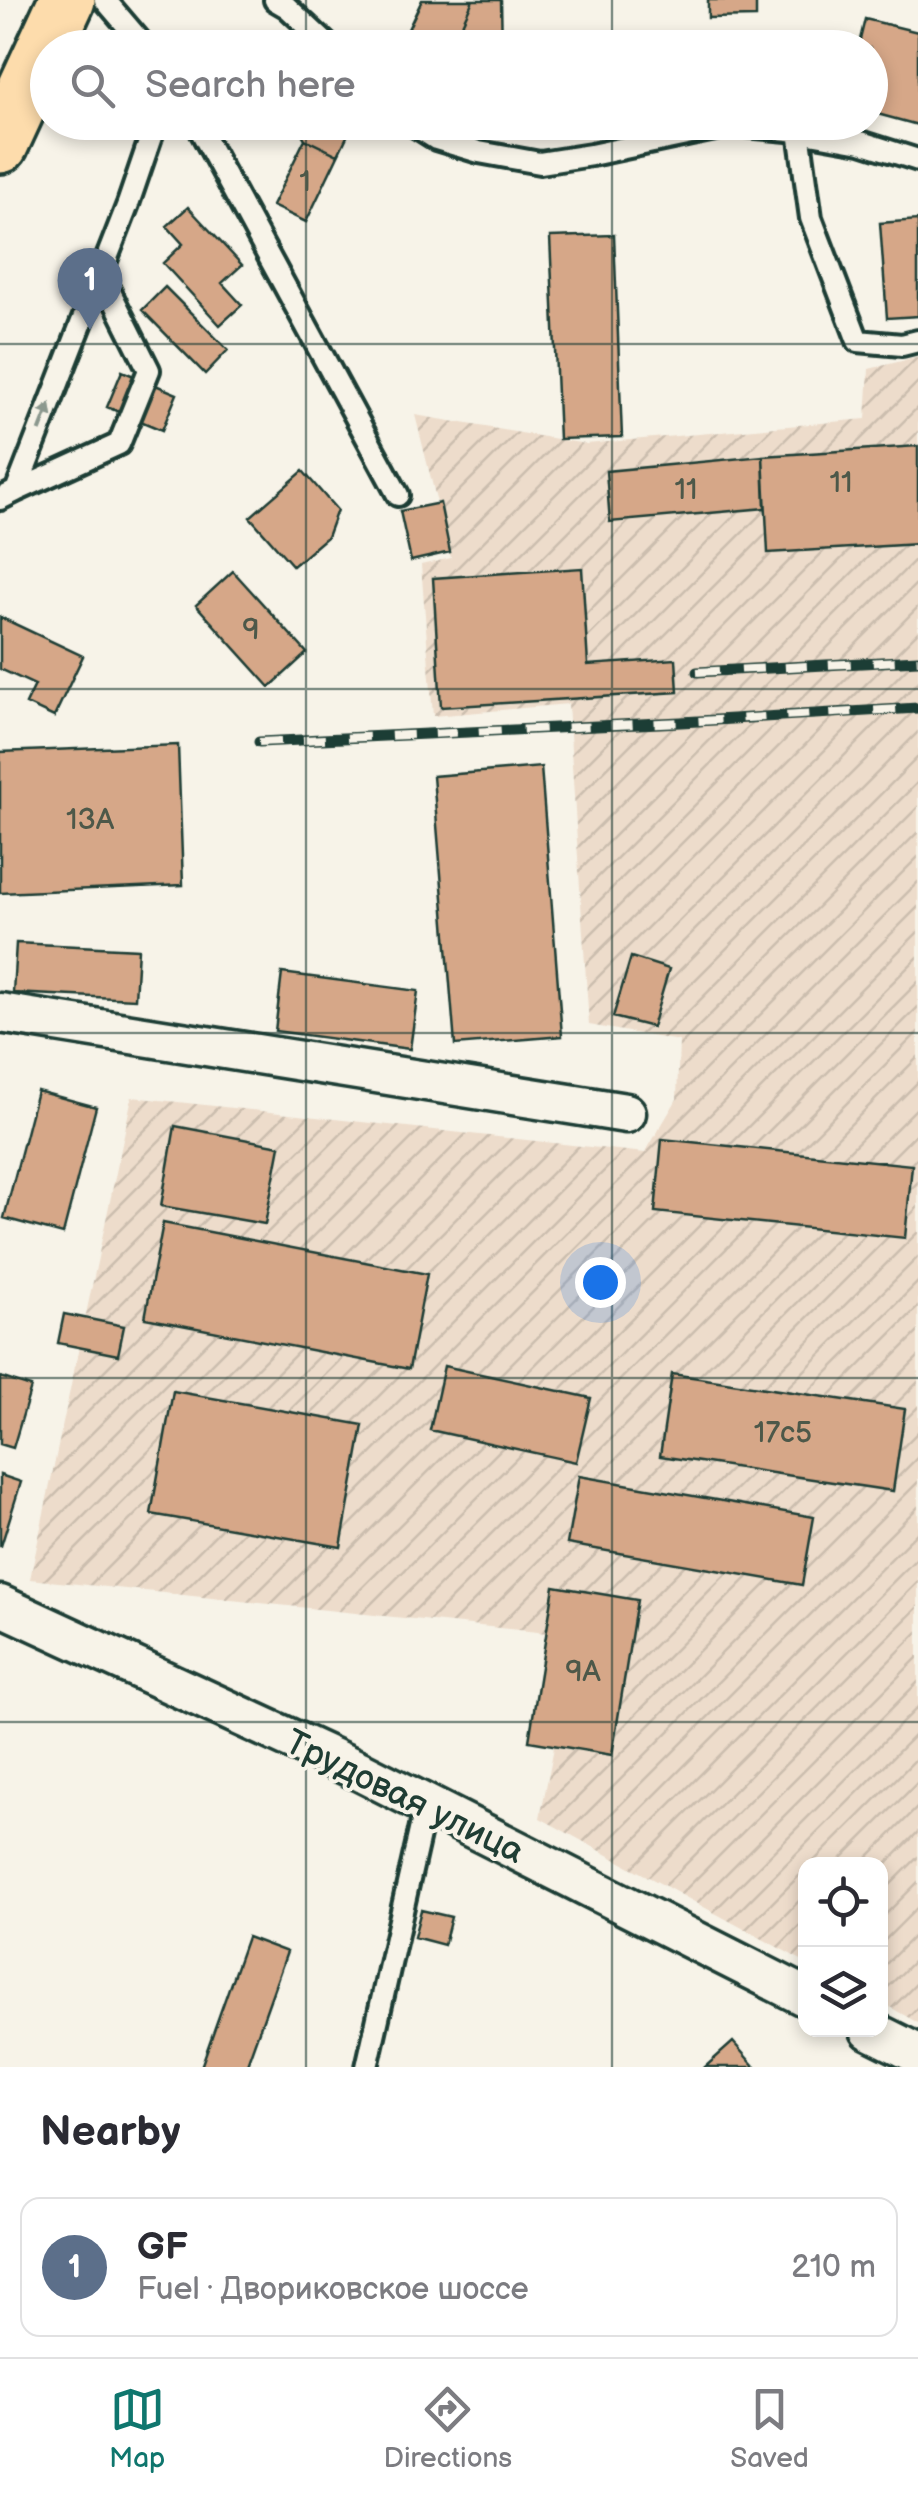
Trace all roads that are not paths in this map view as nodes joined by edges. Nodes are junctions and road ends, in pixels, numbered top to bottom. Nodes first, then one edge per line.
1 (67, 0) edge
2 (105, 0) edge
3 (275, 0) edge
4 (53, 30) edge
5 (131, 30) edge
6 (312, 30) edge
7 (30, 80) edge
8 (149, 140) edge
9 (206, 140) edge
10 (439, 140) edge
11 (665, 140) edge
12 (800, 140) edge
13 (850, 140) edge
14 (0, 145) edge
15 (918, 160) edge
16 (101, 274) junction
17 (918, 342) edge
18 (398, 494) dead end
19 (8, 495) edge
20 (0, 1013) edge
21 (626, 1113) dead end
22 (2, 1612) edge
23 (426, 1804) junction
24 (798, 1993) edge
25 (884, 2037) edge
26 (918, 2054) edge
27 (366, 2067) edge

1 - 4 main road
2 - 5 lane
3 - 6 lane
7 - 14 main road
8 - 16 lane
9 - 18 lane
10 - 11 lane
12 - 17 lane
13 - 15 lane
19 -> 16 lane
16 - 19 lane
20 - 21 street
22 - 23 street, Трудовая улица
23 - 24 street, Трудовая улица
23 - 27 lane
25 - 26 street

